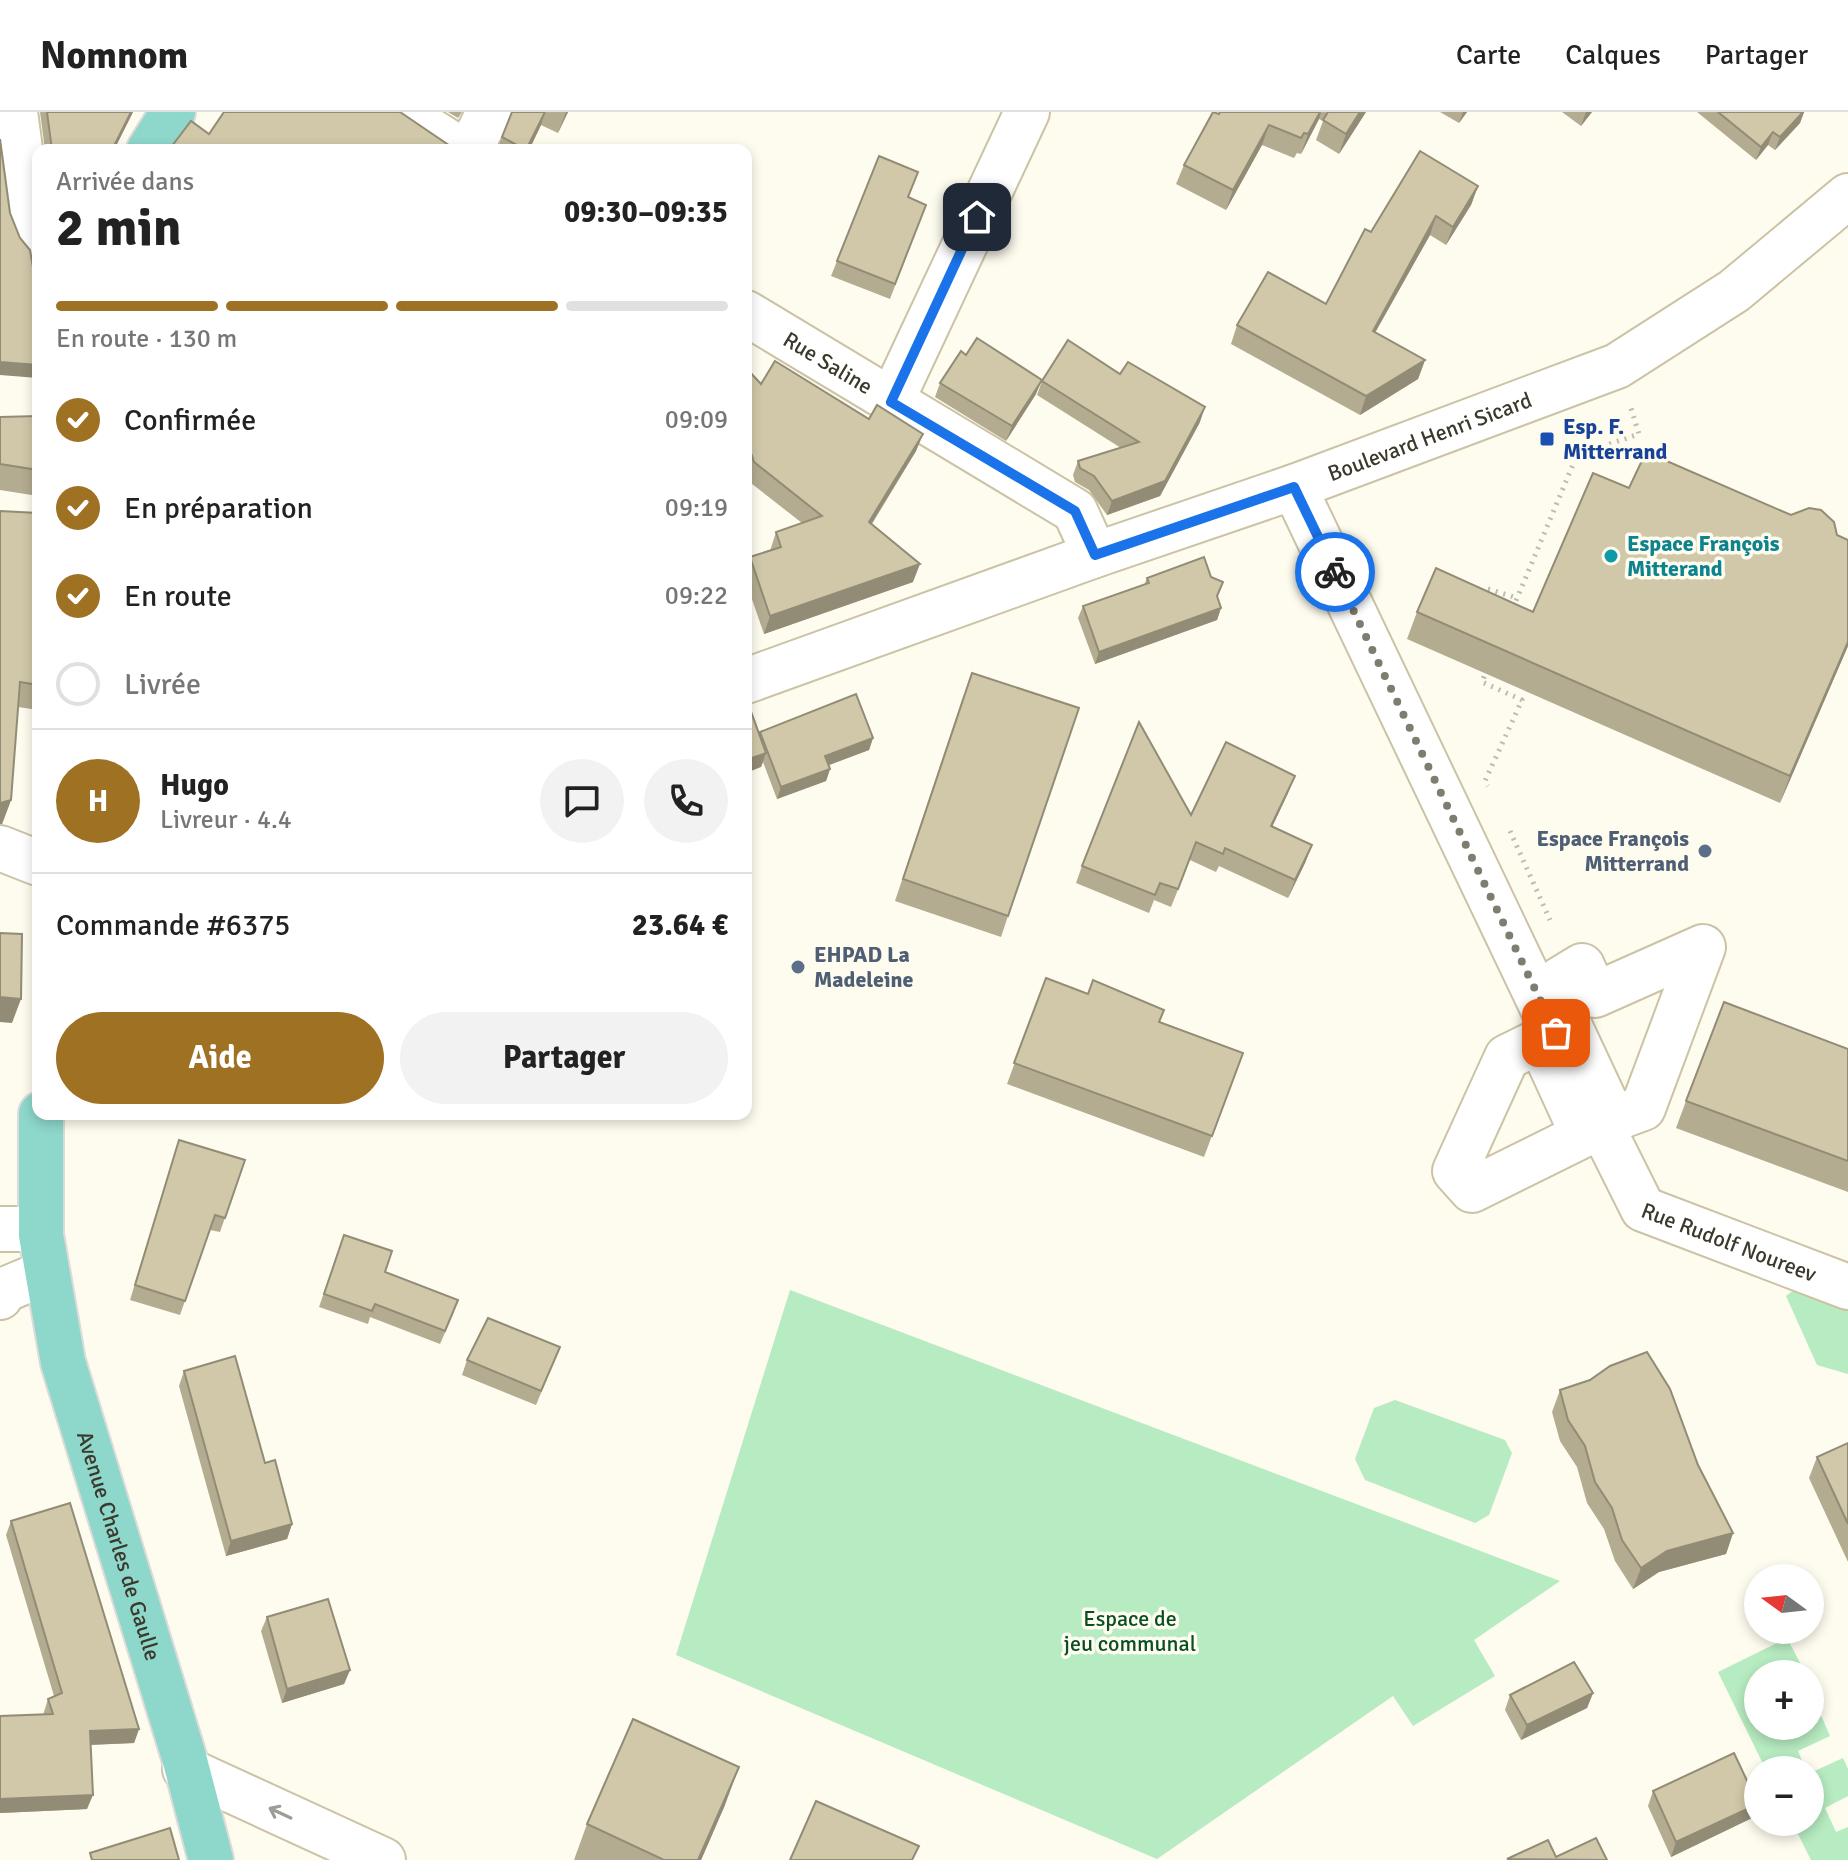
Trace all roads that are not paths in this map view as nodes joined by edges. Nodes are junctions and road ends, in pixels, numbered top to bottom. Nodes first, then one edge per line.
1 (15, 112) edge
2 (173, 112) edge
3 (401, 112) edge
4 (489, 112) edge
5 (1027, 112) edge
6 (153, 144) edge
7 (452, 144) edge
8 (473, 144) edge
9 (1848, 196) edge
10 (32, 228) edge
11 (752, 317) edge
12 (891, 402) junction
13 (1294, 487) junction
14 (1095, 555) junction
15 (752, 668) edge
16 (0, 848) edge
17 (32, 861) edge
18 (40, 1120) edge
19 (21, 1229) edge
20 (47, 1272) junction
21 (1848, 1287) edge
22 (0, 1297) edge
23 (185, 1769) junction
24 (359, 1855) edge
25 (217, 1856) edge

1 - 10 street
2 - 6 main road
3 - 7 street
4 - 8 street
5 - 12 street
9 - 13 street, Boulevard Henri Sicard
11 - 12 street, Rue Saline
12 - 14 street, Rue Saline
13 - 14 street, Boulevard Henri Sicard
13 - 21 street, Rue Rudolf Noureev
14 - 15 street, Boulevard Henri Sicard
16 - 17 street
18 - 19 main road, Avenue Charles de Gaulle
19 - 20 main road, Avenue Charles de Gaulle
20 - 22 street
20 - 23 main road, Avenue Charles de Gaulle
24 -> 23 street
23 - 25 main road, Avenue Charles de Gaulle

